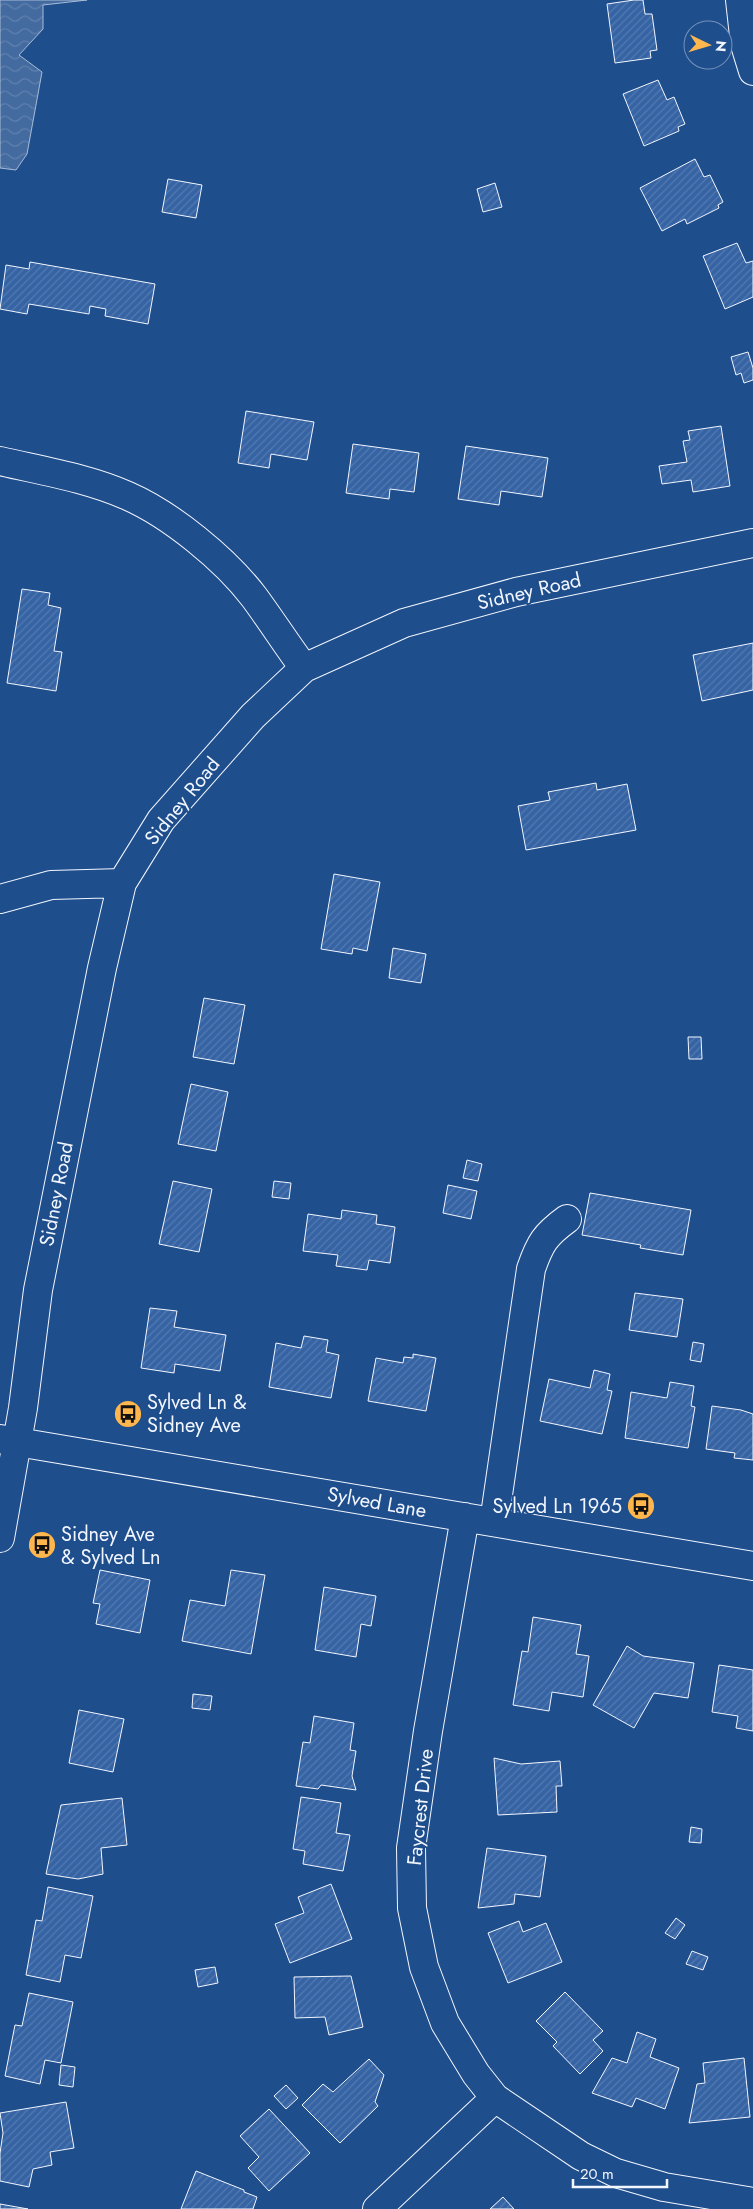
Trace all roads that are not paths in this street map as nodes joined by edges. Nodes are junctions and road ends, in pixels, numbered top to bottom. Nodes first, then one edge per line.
1 (740, 0) edge
2 (753, 71) edge
3 (0, 462) edge
4 (753, 543) edge
5 (304, 668) junction
6 (122, 883) junction
7 (0, 899) edge
8 (567, 1219) dead end
9 (8, 1440) edge
10 (466, 1517) junction
11 (494, 1522) junction
12 (0, 1538) edge
13 (753, 1566) edge
14 (495, 2098) junction
15 (753, 2202) edge
16 (377, 2209) edge

1 - 2 street
3 - 5 street
4 - 5 street, Sidney Road
5 - 6 street, Sidney Road
6 - 7 street
6 - 9 street, Sidney Road
8 - 11 street
9 - 10 street, Sylved Lane
9 - 12 street, Sidney Road
10 - 11 street, Sylved Lane
10 - 14 street, Faycrest Drive
11 - 13 street, Sylved Lane
14 - 15 street, Faycrest Drive
14 - 16 street

